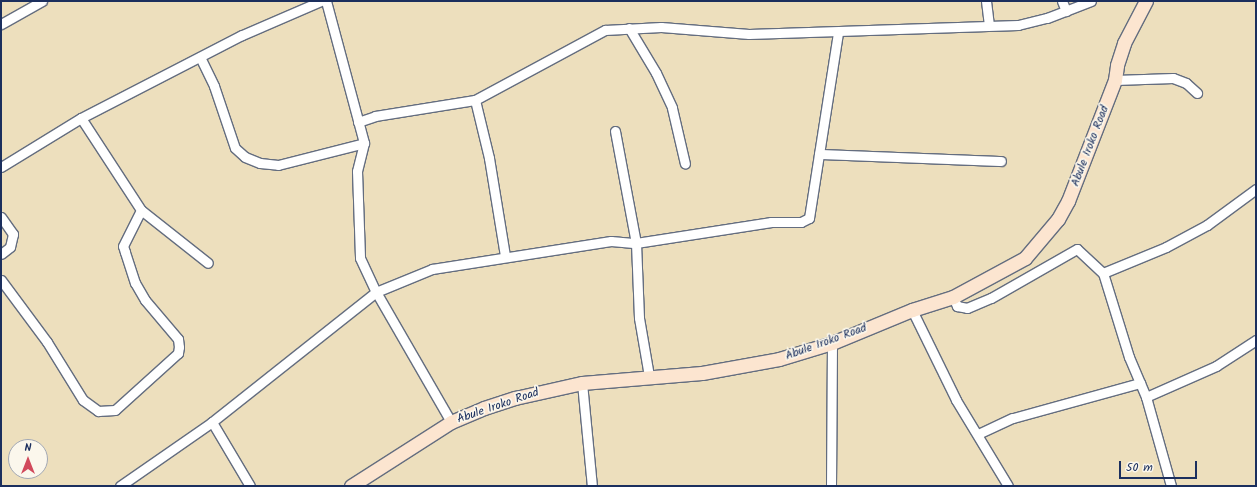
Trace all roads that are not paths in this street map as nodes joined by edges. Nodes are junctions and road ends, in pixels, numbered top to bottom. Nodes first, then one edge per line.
1 (42, 1) edge
2 (321, 1) edge
3 (326, 1) edge
4 (986, 1) edge
5 (1062, 1) edge
6 (1091, 1) edge
7 (1146, 1) edge
8 (1066, 11) junction
9 (1, 24) edge
10 (989, 25) junction
11 (629, 28) junction
12 (838, 33) junction
13 (200, 58) junction
14 (1115, 80) junction
15 (1197, 93) dead end
16 (475, 100) junction
17 (81, 118) junction
18 (358, 122) junction
19 (615, 130) dead end
20 (364, 142) junction
21 (819, 154) junction
22 (1001, 161) dead end
23 (685, 164) dead end
24 (1, 167) edge
25 (1256, 189) edge
26 (141, 210) junction
27 (1, 217) edge
28 (636, 243) junction
29 (1, 254) edge
30 (504, 256) junction
31 (208, 263) dead end
32 (1103, 273) junction
33 (1, 280) edge
34 (376, 292) junction
35 (953, 296) junction
36 (912, 310) junction
37 (1256, 340) edge
38 (832, 343) junction
39 (648, 376) junction
40 (582, 383) junction
41 (1140, 383) junction
42 (1146, 397) junction
43 (212, 422) junction
44 (451, 422) junction
45 (978, 434) junction
46 (120, 486) edge
47 (250, 486) edge
48 (351, 486) edge
49 (592, 486) edge
50 (831, 486) edge
51 (1008, 486) edge
52 (1171, 486) edge

1 - 9 street
2 - 13 street
3 - 18 street
4 - 10 street
5 - 8 street
6 - 8 street
7 - 14 street, Abule Iroko Road
8 - 10 street
10 - 12 street
11 - 12 street
11 - 16 street
11 - 23 street
12 - 21 street
13 - 17 street
13 - 20 street
14 - 15 street
14 - 35 street, Abule Iroko Road
16 - 18 street
16 - 30 street
17 - 24 street
17 - 26 street
18 - 20 street
19 - 28 street
20 - 34 street
21 - 22 street
21 - 28 street
25 - 32 street
26 - 31 street
26 - 33 street
27 - 29 street
28 - 30 street
28 - 39 street
30 - 34 street
32 - 35 street
32 - 41 street
34 - 43 street
34 - 44 street
35 - 36 street, Abule Iroko Road
36 - 38 street, Abule Iroko Road
36 - 45 street
37 - 42 street
38 - 39 street, Abule Iroko Road
38 - 50 street
39 - 40 street, Abule Iroko Road
40 - 44 street, Abule Iroko Road
40 - 49 street
41 - 42 street
41 - 45 street
42 - 52 street
43 - 46 street
43 - 47 street
44 - 48 street, Abule Iroko Road
45 - 51 street

